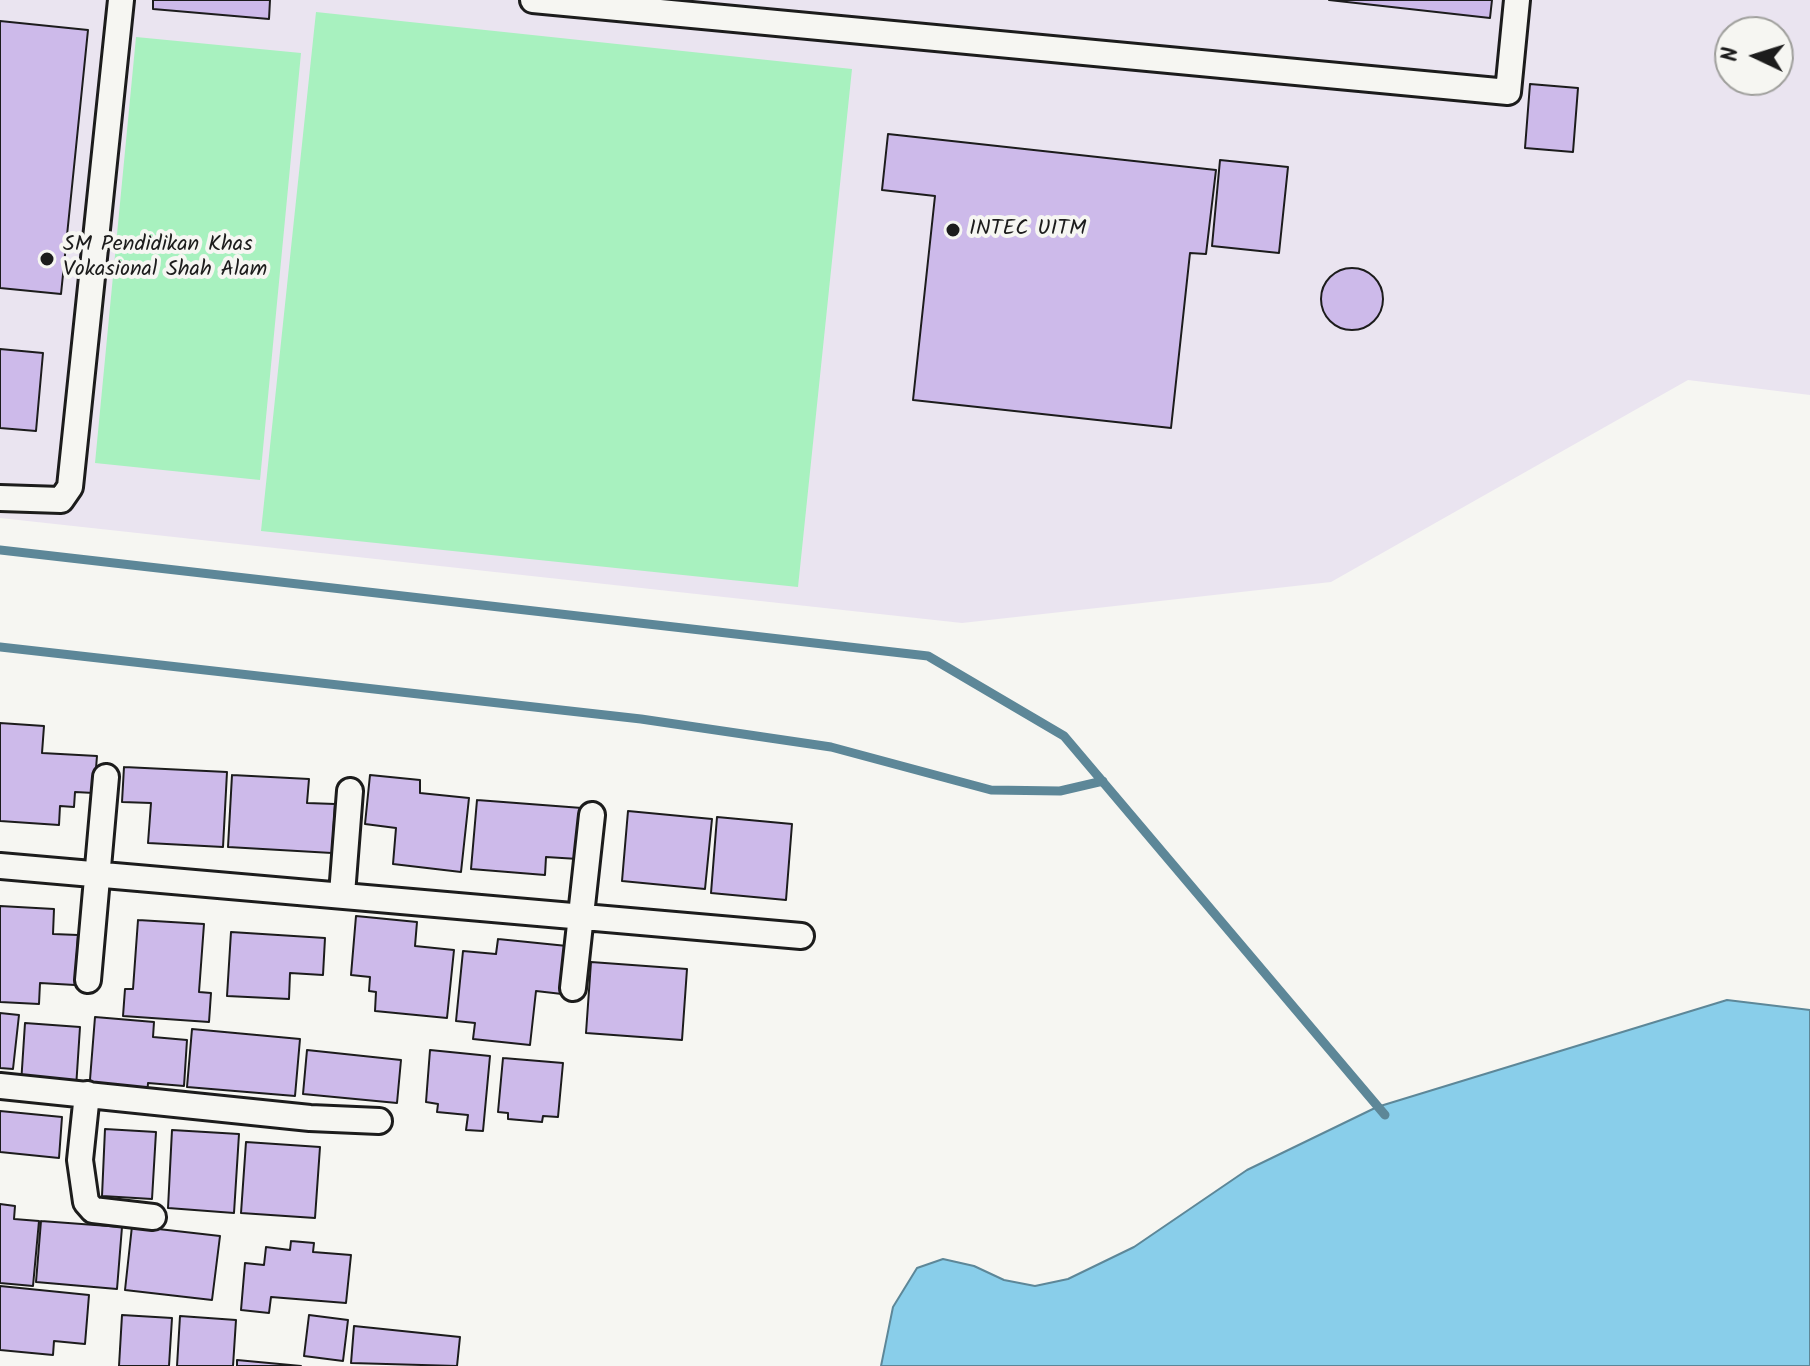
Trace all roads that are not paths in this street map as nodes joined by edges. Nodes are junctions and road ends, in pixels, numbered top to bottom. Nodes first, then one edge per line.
1 (121, 0) edge
2 (533, 0) edge
3 (1517, 0) edge
4 (0, 498) edge
5 (106, 777) dead end
6 (350, 791) dead end
7 (592, 815) dead end
8 (0, 866) edge
9 (96, 874) junction
10 (342, 894) junction
11 (582, 915) junction
12 (801, 936) dead end
13 (88, 980) dead end
14 (573, 988) dead end
15 (0, 1086) edge
16 (87, 1094) junction
17 (379, 1121) dead end
18 (153, 1217) dead end

1 - 4 street
2 - 3 street
5 - 9 street
6 - 10 street
7 - 11 street
8 - 9 street
9 - 10 street
9 - 13 street
10 - 11 street
11 - 12 street
11 - 14 street
15 - 16 street
16 - 17 street
16 - 18 street

